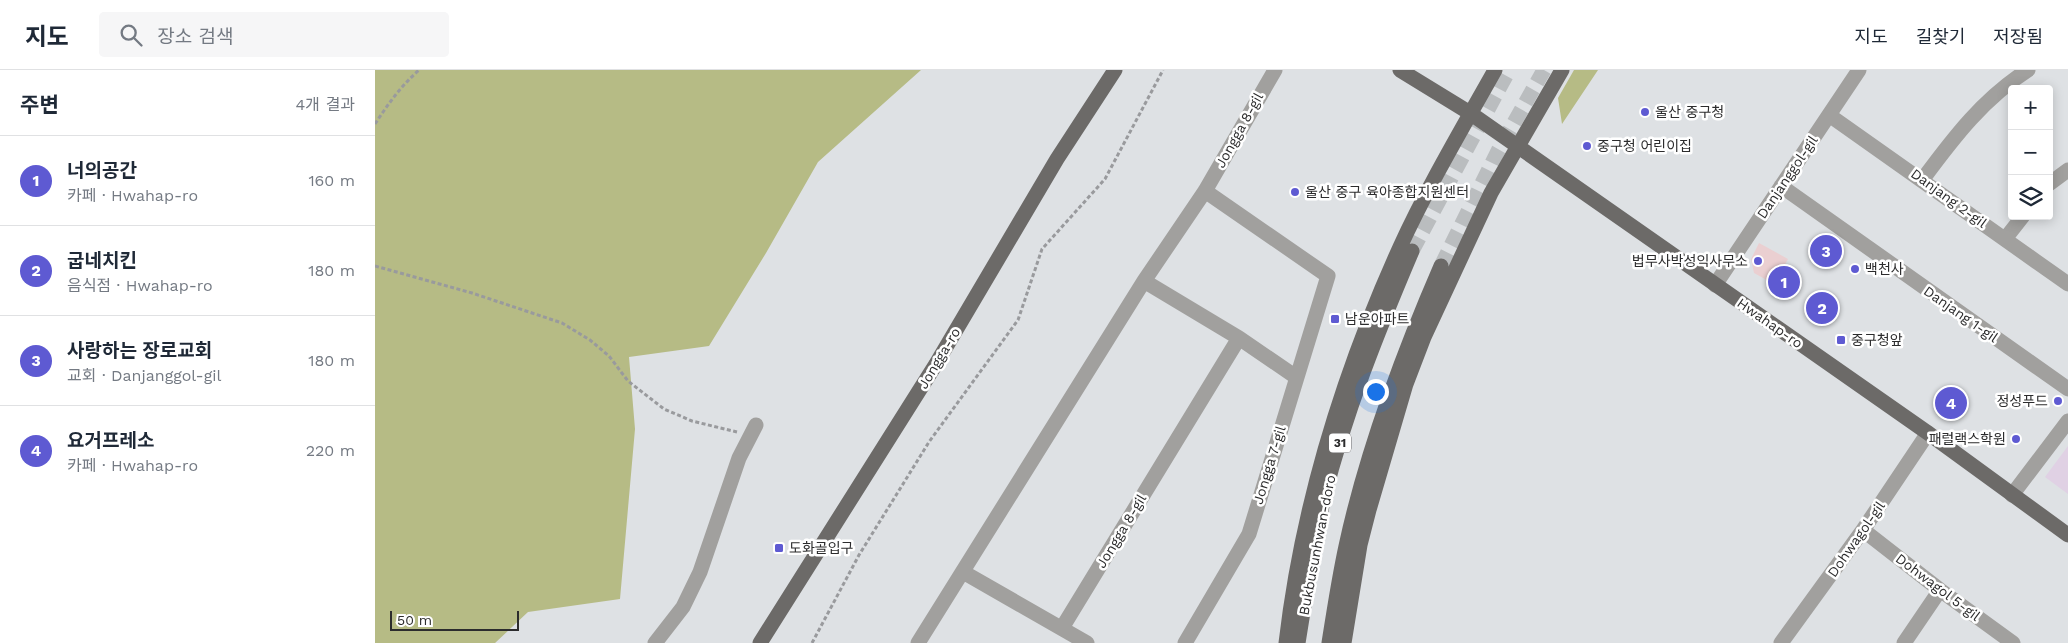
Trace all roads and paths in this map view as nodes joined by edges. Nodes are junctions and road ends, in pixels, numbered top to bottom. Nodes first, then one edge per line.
1 (419, 70) edge
2 (1115, 70) edge
3 (1163, 70) edge
4 (1275, 70) edge
5 (1400, 70) edge
6 (1495, 70) edge
7 (1562, 70) edge
8 (1859, 70) edge
9 (2028, 70) edge
10 (1471, 113) junction
11 (1829, 114) junction
12 (375, 124) edge
13 (1517, 147) junction
14 (2068, 170) edge
15 (1923, 180) junction
16 (2053, 181) edge
17 (1781, 186) junction
18 (1205, 191) junction
19 (2020, 220) edge
20 (2005, 239) junction
21 (1412, 251) tunnel mouth
22 (375, 266) edge
23 (1441, 266) tunnel mouth
24 (1144, 281) junction
25 (1715, 284) junction
26 (2068, 284) edge
27 (1239, 338) junction
28 (1296, 377) junction
29 (2068, 389) edge
30 (2068, 420) edge
31 (753, 429) joint
32 (1928, 433) junction
33 (2012, 496) junction
34 (1863, 530) junction
35 (2068, 535) edge
36 (963, 572) junction
37 (1940, 590) junction
38 (1062, 628) junction
39 (655, 643) edge
40 (760, 643) edge
41 (812, 643) edge
42 (918, 643) edge
43 (1087, 643) edge
44 (1185, 643) edge
45 (1286, 643) edge
46 (1298, 643) edge
47 (1329, 643) edge
48 (1344, 643) edge
49 (1781, 643) edge
50 (1904, 643) edge
51 (2013, 643) edge

1 - 12 path
2 - 40 main road, Jongga-ro
3 - 41 path
4 - 18 street, Jongga 8-gil
5 - 10 main road
6 - 10 main road
7 - 13 main road
8 - 11 street, Danjanggol-gil
9 - 15 street
10 - 13 main road, Hwahap-ro
10 - 45 main road
11 - 15 street, Danjang 2-gil
11 - 17 street, Danjanggol-gil
13 - 25 main road, Hwahap-ro
13 - 48 main road
14 - 16 street
15 - 20 street, Danjang 2-gil
17 - 25 street, Danjanggol-gil
17 - 29 street, Danjang 1-gil
18 - 24 street, Jongga 8-gil
18 - 28 street, Jongga 7-gil
19 - 20 street
20 - 26 street, Danjang 2-gil
21 - 46 main road, Bukbusunhwan-doro / 31
22 - 31 path
23 - 47 main road, Bukbusunhwan-doro / 31
24 - 27 street
24 - 36 street, Jongga 8-gil
25 - 32 main road, Hwahap-ro
27 - 28 street
27 - 38 street, Jongga 8-gil
28 - 44 street, Jongga 7-gil
30 - 33 street
31 - 39 street
32 - 33 main road, Hwahap-ro
32 - 34 street, Dohwagol-gil
33 - 35 main road, Hwahap-ro
34 - 37 street, Dohwagol 5-gil
34 - 49 street, Dohwagol-gil
36 - 38 street
36 - 42 street, Jongga 8-gil
37 - 50 street
37 - 51 street, Dohwagol 5-gil
38 - 43 street

